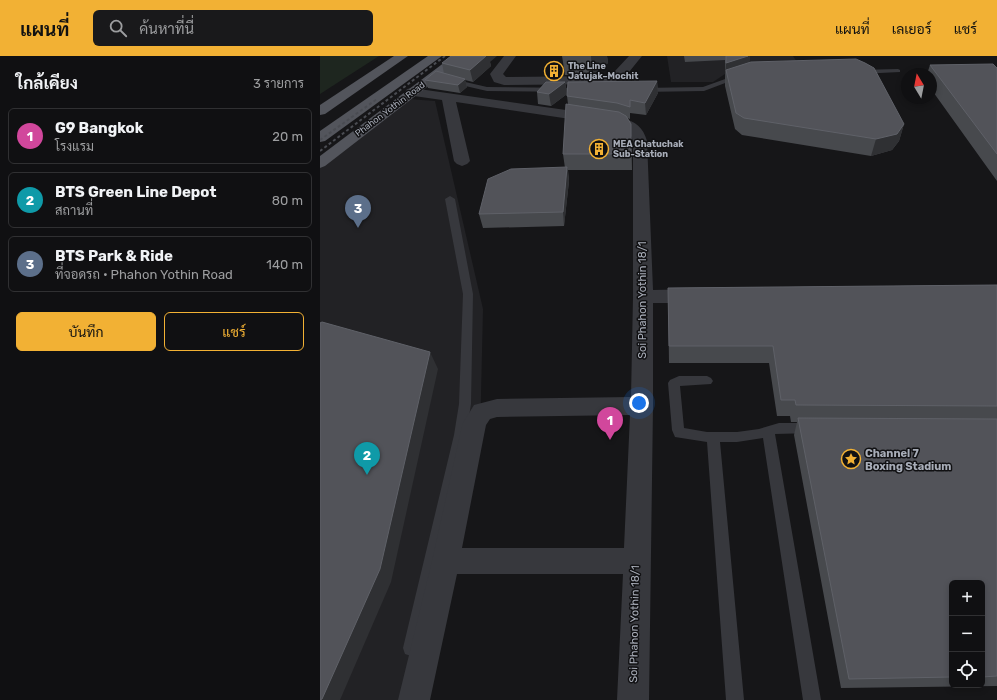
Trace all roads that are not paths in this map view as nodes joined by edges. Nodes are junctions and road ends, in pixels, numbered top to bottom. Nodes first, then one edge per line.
1 (402, 56) edge
2 (436, 56) edge
3 (461, 56) edge
4 (510, 56) edge
5 (636, 56) edge
6 (851, 72) edge
7 (898, 72) dead end
8 (749, 74) edge
9 (434, 76) junction
10 (593, 90) edge
11 (632, 90) edge
12 (412, 92) junction
13 (448, 97) junction
14 (320, 111) edge
15 (320, 138) edge
16 (462, 161) dead end
17 (320, 163) edge
18 (450, 199) dead end
19 (713, 296) edge
20 (643, 297) junction
21 (707, 381) dead end
22 (642, 406) junction
23 (825, 428) edge
24 (768, 432) junction
25 (713, 436) junction
26 (446, 561) junction
27 (636, 561) junction
28 (408, 661) dead end
29 (414, 700) edge
30 (633, 700) edge
31 (735, 700) edge
32 (812, 700) edge

1 - 14 main road
2 - 15 main road, Phahon Yothin Road
3 - 9 main road, Phahon Yothin Road
4 - 5 street
6 - 7 lane
8 - 11 lane
9 - 10 lane
9 - 12 main road, Phahon Yothin Road
12 - 13 street, Soi Phahon Yothin 18/1
12 - 17 main road, Phahon Yothin Road
13 - 16 street
13 - 20 street, Soi Phahon Yothin 18/1
18 - 28 lane
19 - 20 street
20 - 22 street, Soi Phahon Yothin 18/1
21 - 25 lane
22 - 26 street
22 - 27 street, Soi Phahon Yothin 18/1
23 - 24 lane
24 - 25 lane
24 - 32 lane
25 - 31 lane
26 - 27 street
26 - 29 street
27 - 30 street, Soi Phahon Yothin 18/1

